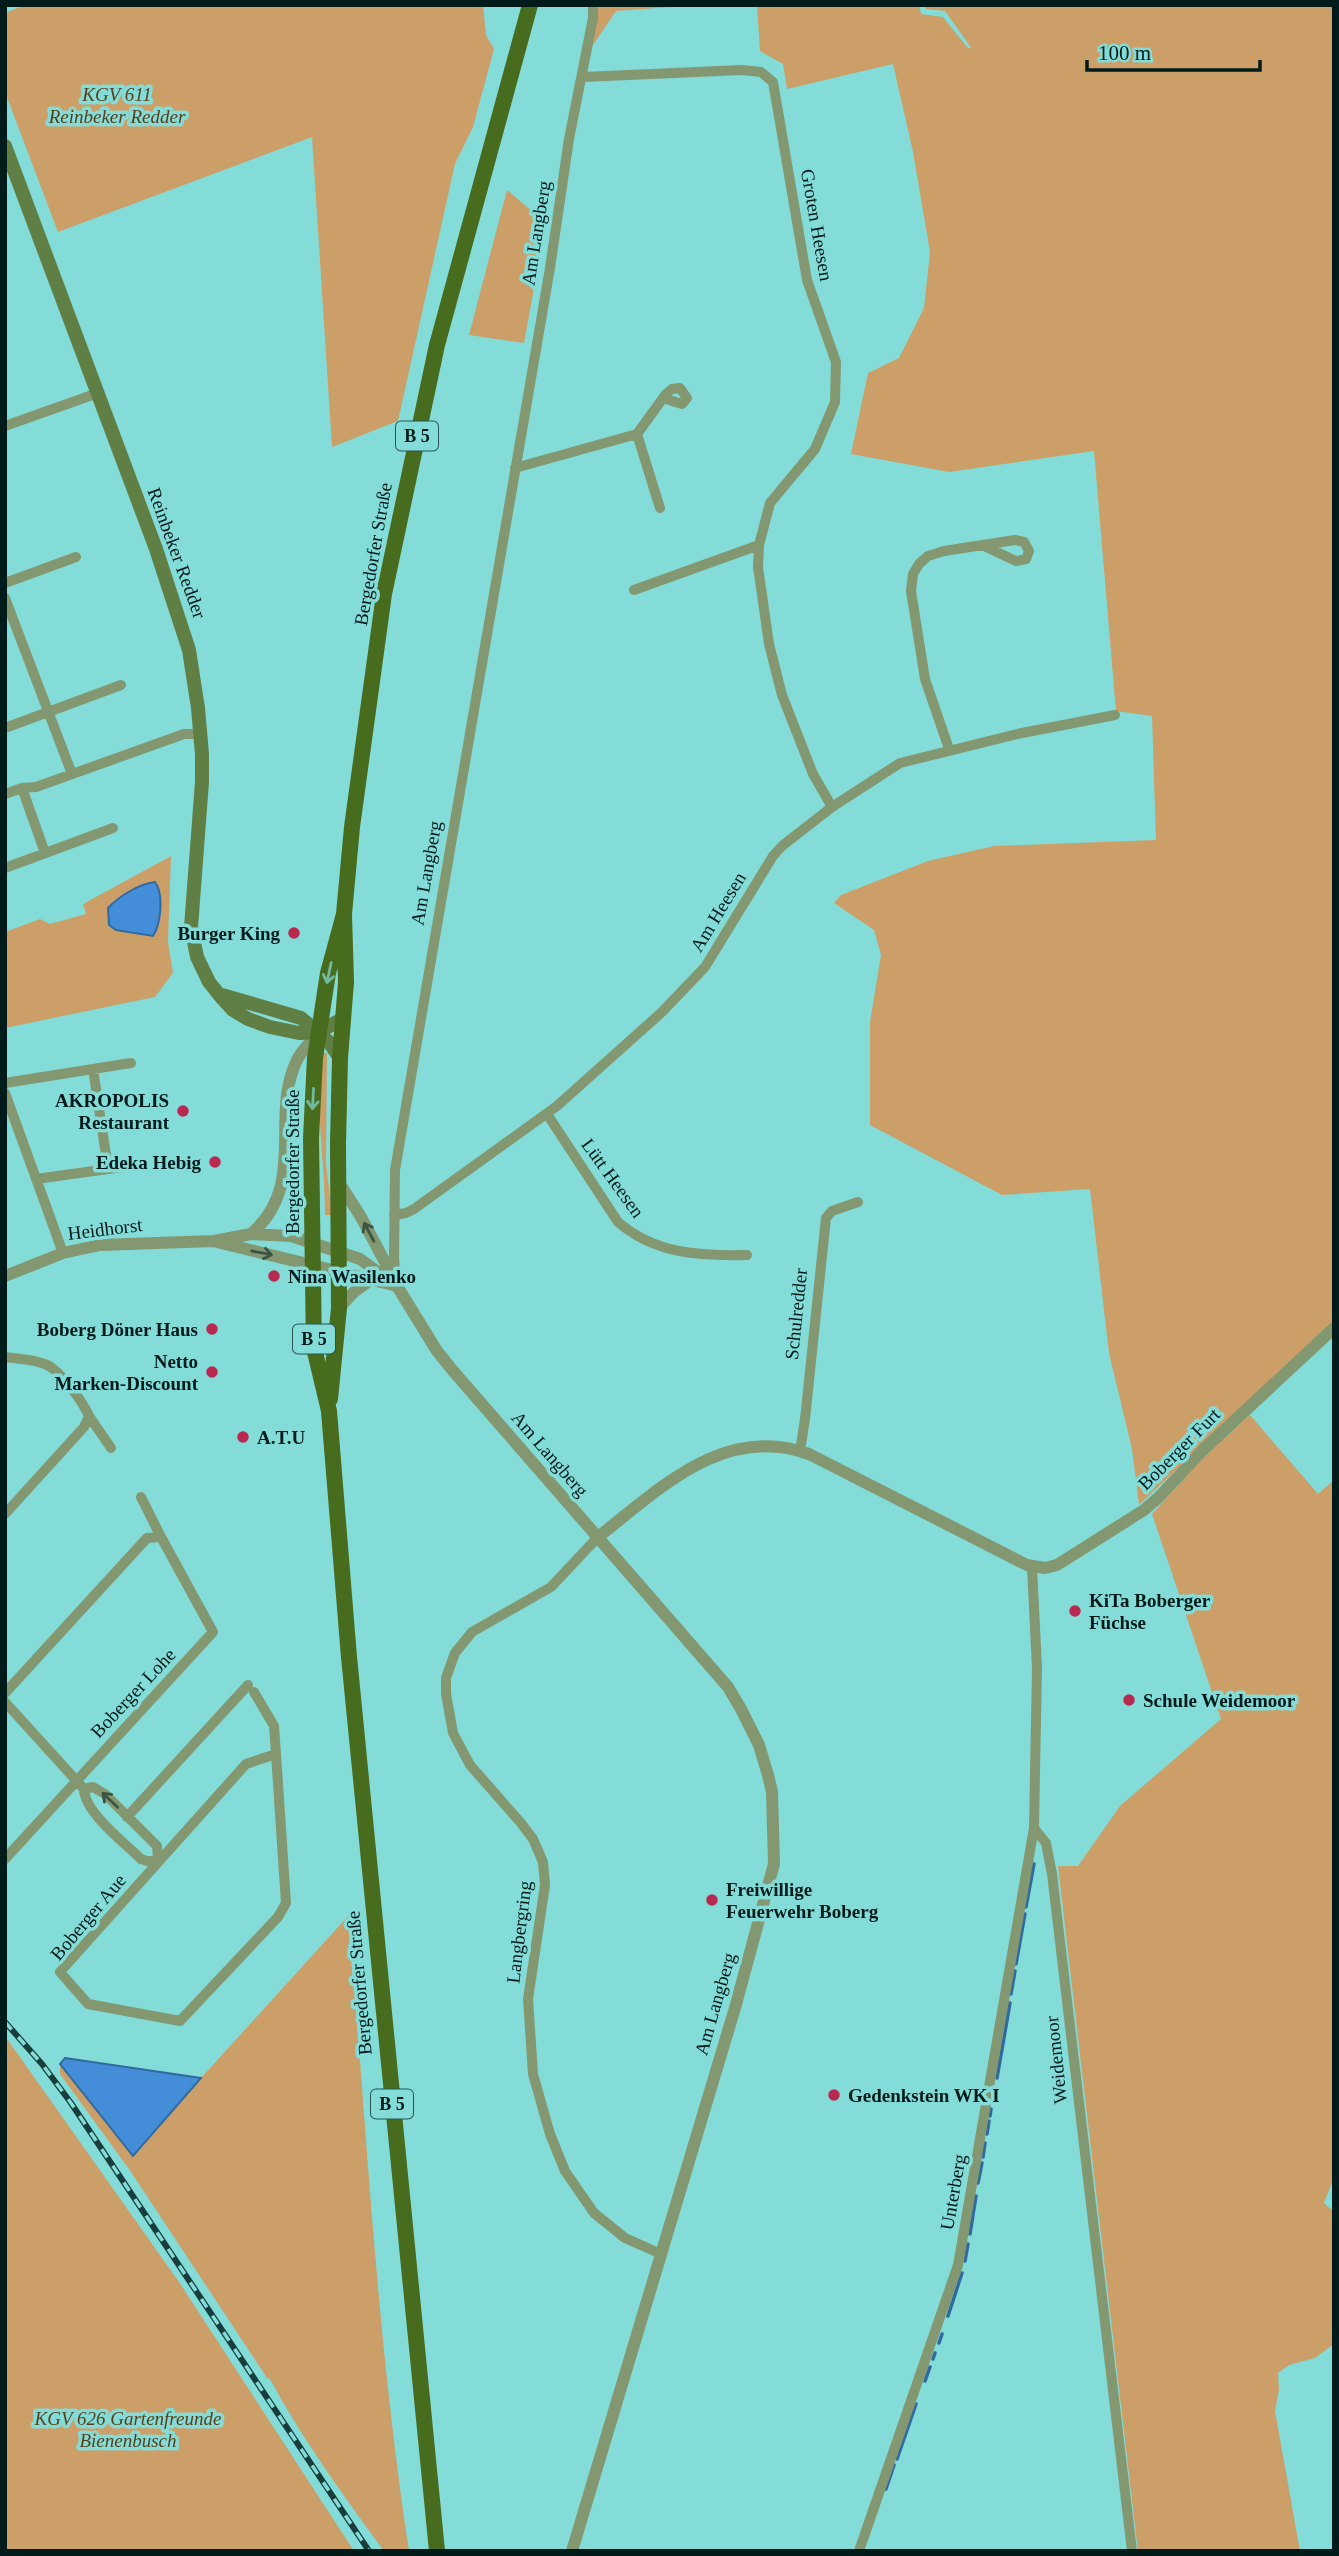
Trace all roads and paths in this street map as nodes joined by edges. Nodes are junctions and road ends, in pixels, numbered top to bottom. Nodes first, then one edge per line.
1 (530, 5) edge
2 (593, 5) edge
3 (583, 77) junction
4 (5, 146) edge
5 (98, 393) junction
6 (663, 398) dead end
7 (5, 426) edge
8 (637, 434) junction
9 (515, 468) junction
10 (660, 508) dead end
11 (759, 545) junction
12 (982, 545) dead end
13 (76, 557) dead end
14 (5, 583) edge
15 (634, 590) dead end
16 (5, 598) edge
17 (121, 685) dead end
18 (49, 712) junction
19 (1115, 715) dead end
20 (5, 728) edge
21 (201, 734) junction
22 (949, 749) junction
23 (72, 774) junction
24 (22, 788) junction
25 (5, 794) edge
26 (832, 807) junction
27 (113, 828) dead end
28 (46, 853) junction
29 (5, 868) edge
30 (344, 914) junction
31 (342, 1019) junction
32 (318, 1032) junction
33 (340, 1058) junction
34 (131, 1062) dead end
35 (93, 1069) junction
36 (5, 1083) edge
37 (5, 1093) edge
38 (547, 1114) junction
39 (144, 1164) dead end
40 (108, 1168) junction
41 (36, 1179) junction
42 (338, 1181) junction
43 (858, 1202) dead end
44 (394, 1215) junction
45 (251, 1234) junction
46 (214, 1241) junction
47 (312, 1244) junction
48 (339, 1252) junction
49 (63, 1253) junction
50 (747, 1255) dead end
51 (313, 1265) junction
52 (339, 1271) junction
53 (5, 1276) edge
54 (372, 1279) junction
55 (397, 1286) junction
56 (339, 1308) junction
57 (1334, 1328) edge
58 (5, 1357) edge
59 (329, 1411) junction
60 (89, 1416) junction
61 (111, 1448) dead end
62 (800, 1451) junction
63 (141, 1497) dead end
64 (5, 1514) edge
65 (598, 1537) junction
66 (161, 1538) junction
67 (1032, 1567) junction
68 (5, 1693) edge
69 (5, 1702) edge
70 (276, 1754) junction
71 (76, 1781) junction
72 (84, 1789) junction
73 (127, 1817) junction
74 (1034, 1828) junction
75 (5, 1859) edge
76 (158, 1861) junction
77 (661, 2254) junction
78 (437, 2551) edge
79 (572, 2551) edge
80 (859, 2551) edge
81 (1132, 2551) edge

1 - 30 main road, Bergedorfer Straße / B 5
2 - 3 street, Am Langberg
3 - 9 street, Am Langberg
3 - 11 street, Groten Heesen
4 - 5 main road, Reinbeker Redder
5 - 7 street
5 - 21 main road, Reinbeker Redder
6 - 8 street
8 - 9 street
8 - 10 street
9 - 44 street, Am Langberg
11 - 15 street
11 - 26 street, Groten Heesen
12 - 22 street
13 - 14 street
16 - 18 street
17 - 18 street
18 - 20 street
18 - 23 street
19 - 22 street, Am Heesen
21 - 23 street
21 - 32 main road, Reinbeker Redder
22 - 26 street, Am Heesen
23 - 24 street
24 - 25 street
24 - 28 street
26 - 38 street, Am Heesen
27 - 28 street
28 - 29 street
30 - 31 main road, Bergedorfer Straße / B 5
30 -> 32 main road, Bergedorfer Straße / B 5
31 - 32 main road
31 - 33 main road, Bergedorfer Straße / B 5
32 - 33 main road, Reinbeker Redder
32 - 45 street
32 -> 47 main road, Bergedorfer Straße / B 5
33 - 42 main road, Bergedorfer Straße / B 5
34 - 35 street
35 - 36 street
35 - 40 street
37 - 41 street
38 - 44 street, Am Heesen
38 - 50 street, Lütt Heesen
39 - 40 street
40 - 41 street
41 - 49 street
42 - 48 main road, Bergedorfer Straße / B 5
55 -> 42 street
43 - 62 street, Schulredder
44 - 55 street, Am Langberg
45 - 46 street, Heidhorst
45 - 47 street, Heidhorst
46 - 49 street, Heidhorst
46 -> 51 street, Heidhorst
47 - 48 street, Heidhorst
47 - 51 main road, Bergedorfer Straße / B 5
48 - 52 main road, Bergedorfer Straße / B 5
48 - 55 street, Am Langberg
49 - 53 street, Heidhorst
51 - 52 street
51 - 59 main road, Bergedorfer Straße / B 5
52 - 54 street
52 - 56 main road, Bergedorfer Straße / B 5
54 - 55 street
54 - 56 street
55 - 65 street, Am Langberg
56 - 59 main road, Bergedorfer Straße / B 5
57 - 67 street, Boberger Furt
58 - 60 street
59 - 78 main road, Bergedorfer Straße / B 5
60 - 61 street
60 - 64 street
62 - 65 street
62 - 67 street
63 - 66 street, Boberger Lohe
65 - 77 street, Am Langberg
65 - 77 street, Langbergring
66 - 68 street
66 - 71 street, Boberger Lohe
67 - 74 street, Weidemoor
69 - 71 street
70 - 73 street, Boberger Aue
70 - 76 street, Boberger Aue
70 - 76 street, Boberger Aue
71 - 72 street
71 - 75 street, Boberger Lohe
73 -> 72 street
72 - 76 street
73 - 76 street
74 - 80 street, Unterberg
74 - 81 street, Weidemoor
77 - 79 street, Am Langberg

